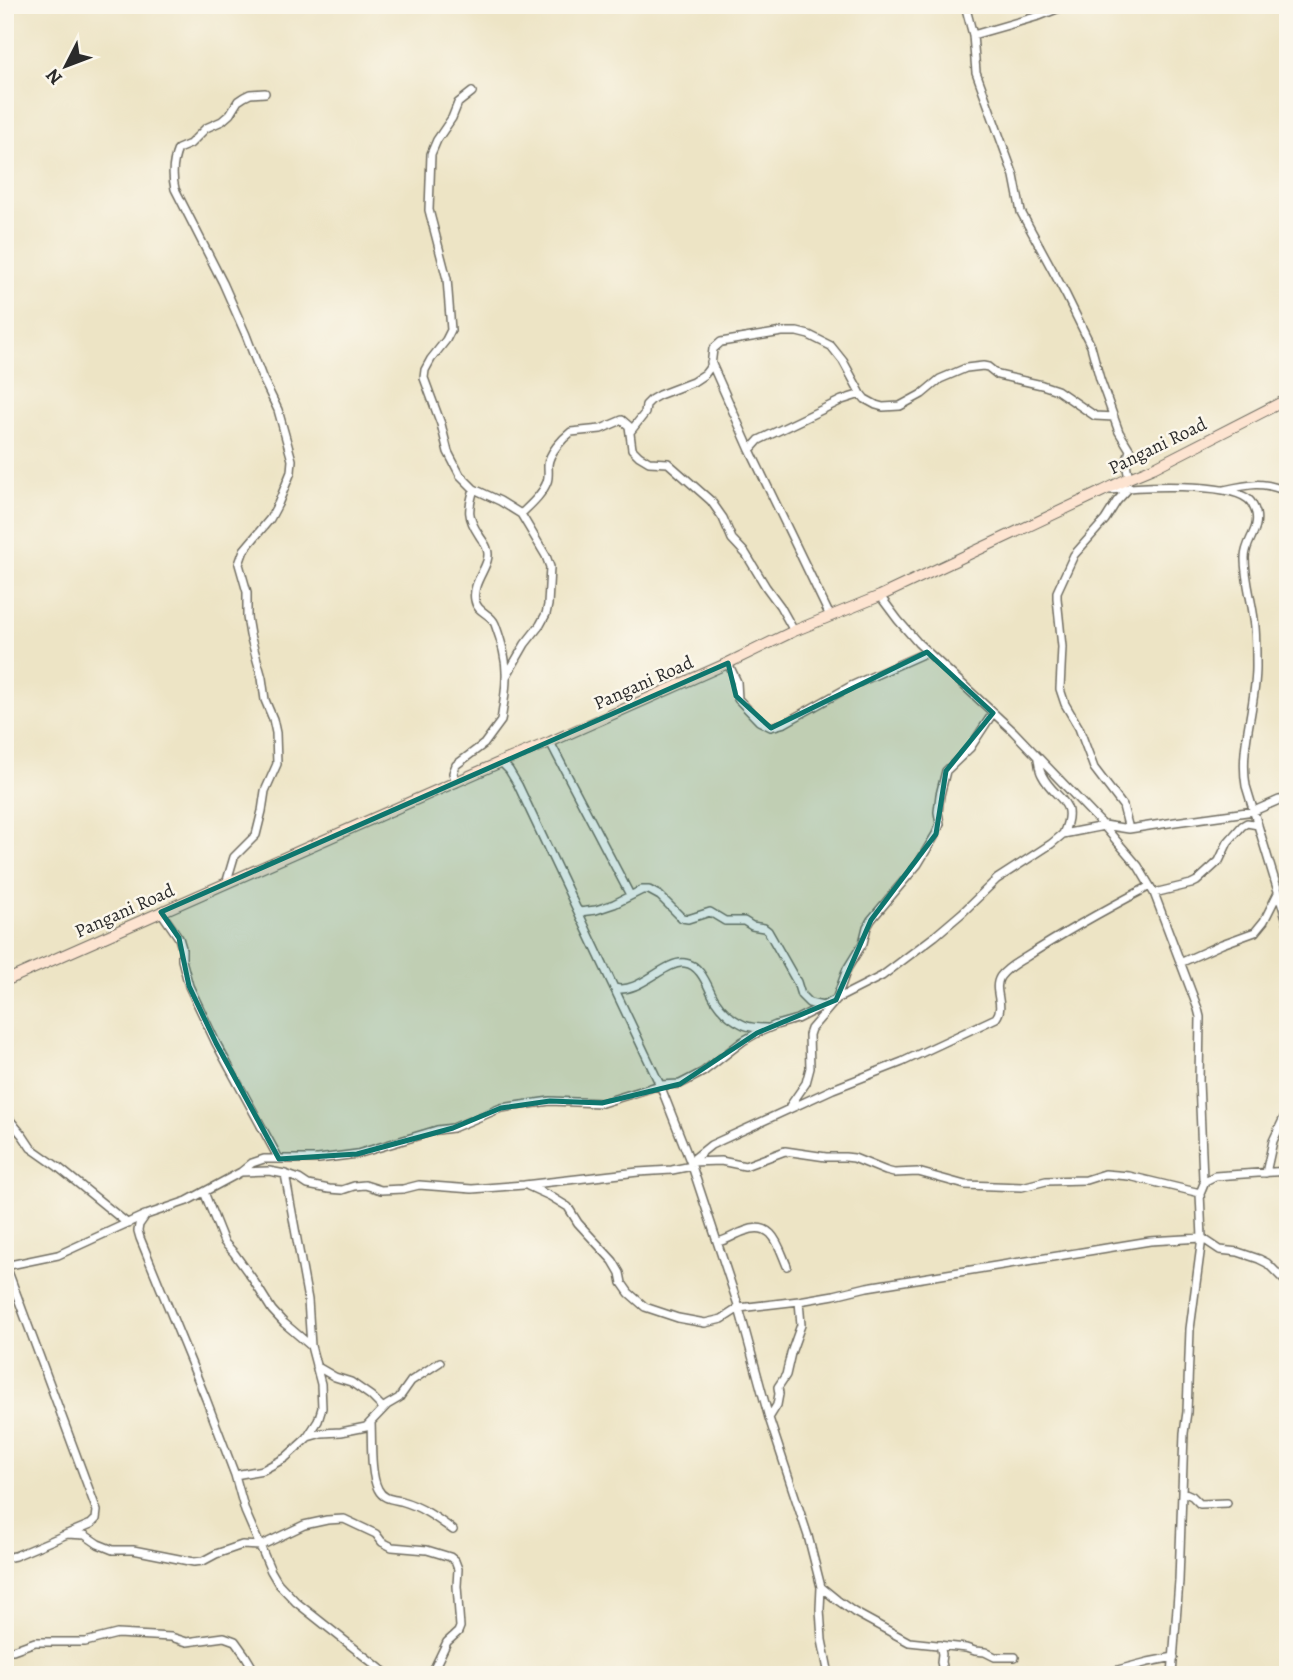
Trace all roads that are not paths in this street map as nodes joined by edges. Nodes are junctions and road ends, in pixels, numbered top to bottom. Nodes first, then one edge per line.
1 (965, 5) edge
2 (1067, 5) edge
3 (973, 35) junction
4 (472, 92) dead end
5 (265, 93) dead end
6 (711, 362) junction
7 (861, 394) junction
8 (1288, 399) edge
9 (1114, 417) junction
10 (630, 432) junction
11 (750, 450) junction
12 (1129, 483) junction
13 (474, 489) junction
14 (1221, 491) junction
15 (1288, 492) edge
16 (520, 514) junction
17 (880, 596) junction
18 (830, 616) junction
19 (794, 631) junction
20 (927, 652) junction
21 (728, 663) junction
22 (506, 677) junction
23 (993, 713) junction
24 (550, 742) junction
25 (1038, 758) junction
26 (501, 762) junction
27 (456, 783) junction
28 (1288, 799) edge
29 (1254, 811) junction
30 (1258, 825) junction
31 (1104, 826) junction
32 (1129, 829) junction
33 (1063, 834) junction
34 (226, 884) junction
35 (1152, 889) junction
36 (1278, 893) junction
37 (630, 895) junction
38 (576, 908) junction
39 (161, 912) junction
40 (1288, 925) edge
41 (1180, 963) junction
42 (5, 981) edge
43 (614, 988) junction
44 (836, 1000) junction
45 (824, 1006) junction
46 (767, 1028) junction
47 (660, 1085) junction
48 (1288, 1109) edge
49 (787, 1110) junction
50 (5, 1114) edge
51 (279, 1159) junction
52 (691, 1163) junction
53 (1286, 1170) edge
54 (242, 1172) junction
55 (1266, 1173) junction
56 (285, 1174) junction
57 (1205, 1181) junction
58 (524, 1185) junction
59 (204, 1192) junction
60 (1200, 1193) junction
61 (146, 1215) junction
62 (128, 1224) junction
63 (1202, 1238) junction
64 (718, 1242) junction
65 (6, 1266) edge
66 (787, 1266) dead end
67 (1288, 1284) edge
68 (13, 1286) junction
69 (799, 1301) junction
70 (5, 1305) edge
71 (739, 1308) junction
72 (311, 1346) junction
73 (440, 1363) dead end
74 (316, 1366) junction
75 (383, 1408) junction
76 (769, 1418) junction
77 (371, 1423) junction
78 (307, 1438) junction
79 (235, 1475) junction
80 (1183, 1492) junction
81 (1227, 1503) dead end
82 (453, 1530) dead end
83 (67, 1534) junction
84 (260, 1546) junction
85 (5, 1558) edge
86 (821, 1587) junction
87 (940, 1645) junction
88 (5, 1650) edge
89 (1015, 1657) dead end
90 (1174, 1657) junction
91 (257, 1675) edge
92 (388, 1675) edge
93 (431, 1675) edge
94 (829, 1675) edge
95 (944, 1675) edge
96 (1099, 1675) edge
97 (1172, 1675) edge

1 - 3 street
2 - 3 street
3 - 9 street
4 - 13 street
5 - 34 street
6 - 7 street
6 - 10 street
6 - 11 street
7 - 9 street
7 - 11 street
8 - 12 main road, Pangani Road
9 - 12 street
10 - 16 street
10 - 19 street
11 - 18 street
12 - 14 street
12 - 17 main road, Pangani Road
12 - 32 street
13 - 16 street
13 - 22 street
14 - 15 street
14 - 29 street
16 - 22 street
17 - 18 main road, Pangani Road
17 - 20 street
18 - 19 main road, Pangani Road
19 - 21 main road, Pangani Road
20 - 21 street
20 - 23 street
21 - 24 main road, Pangani Road
22 - 27 street
23 - 25 street
23 - 44 street
24 - 26 main road, Pangani Road
24 - 37 street
25 - 31 street
25 - 33 street
26 - 27 main road, Pangani Road
26 - 38 street
27 - 34 main road, Pangani Road
28 - 29 street
29 - 30 street
29 - 32 street
30 - 35 street
30 - 36 street
31 - 32 street
31 - 33 street
31 - 35 street
33 - 44 street
34 - 39 main road, Pangani Road
35 - 41 street
35 - 49 street
36 - 40 street
36 - 41 street
37 - 38 street
37 - 45 street
38 - 43 street
39 - 42 main road, Pangani Road
39 - 51 street
41 - 57 street
43 - 46 street
43 - 47 street
44 - 45 street
44 - 49 street
45 - 46 street
46 - 47 street
47 - 51 street
47 - 52 street
48 - 55 street
49 - 52 street
50 - 62 street
51 - 54 street
52 - 58 street
52 - 60 street
52 - 64 street
53 - 55 street
54 - 56 street
54 - 59 street
55 - 57 street
56 - 58 street
56 - 72 street
57 - 60 street
58 - 71 street
59 - 61 street
59 - 72 street
60 - 63 street
61 - 62 street
61 - 79 street
62 - 65 street
63 - 67 street
63 - 69 street
63 - 80 street
64 - 66 street
64 - 71 street
65 - 68 street
68 - 70 street
68 - 83 street
69 - 71 street
69 - 76 street
71 - 76 street
72 - 74 street
73 - 75 street
74 - 75 street
74 - 78 street
75 - 77 street
76 - 86 street
77 - 78 street
77 - 82 street
78 - 79 street
79 - 84 street
80 - 81 street
80 - 90 street
83 - 84 street
83 - 85 street
84 - 92 street
84 - 93 street
86 - 87 street
86 - 94 street
87 - 89 street
87 - 95 street
88 - 91 street
90 - 96 street
90 - 97 street

